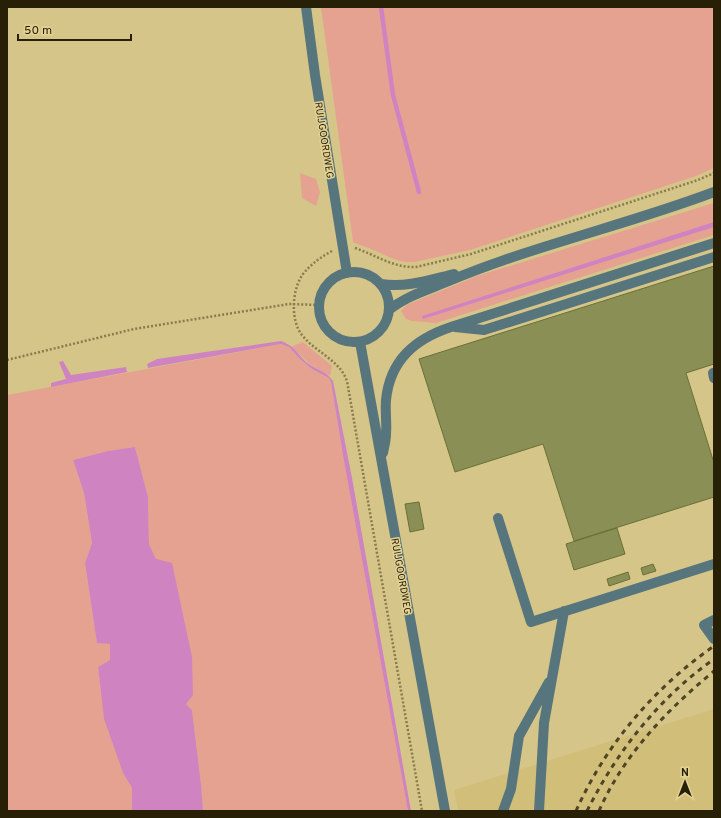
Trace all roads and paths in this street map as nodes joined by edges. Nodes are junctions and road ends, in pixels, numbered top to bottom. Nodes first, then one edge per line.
1 (306, 7) edge
2 (714, 173) edge
3 (714, 192) edge
4 (714, 243) edge
5 (343, 249) junction
6 (714, 258) edge
7 (479, 268) junction
8 (347, 273) junction
9 (381, 284) junction
10 (294, 304) junction
11 (319, 305) junction
12 (390, 310) junction
13 (451, 326) junction
14 (360, 342) junction
15 (7, 360) edge
16 (381, 459) junction
17 (498, 518) dead end
18 (714, 564) edge
19 (564, 611) junction
20 (714, 620) edge
21 (714, 639) edge
22 (553, 675) junction
23 (422, 811) edge
24 (445, 811) edge
25 (503, 811) edge
26 (539, 811) edge

1 - 5 street, RUIJGOORDWEG
2 - 5 path
3 - 7 street
4 - 13 street
5 - 8 street, RUIJGOORDWEG
5 - 10 path
6 - 13 street
7 - 9 street
7 - 12 street
8 - 9 street
8 - 11 street
9 - 12 street
10 - 11 path
10 - 15 path
10 - 23 path
11 - 14 street
12 - 14 street
13 - 16 street
14 - 16 street, RUIJGOORDWEG
16 - 24 street, RUIJGOORDWEG
17 - 19 street
18 - 19 street
19 - 22 street
20 - 21 street
22 - 25 street
22 - 26 street

